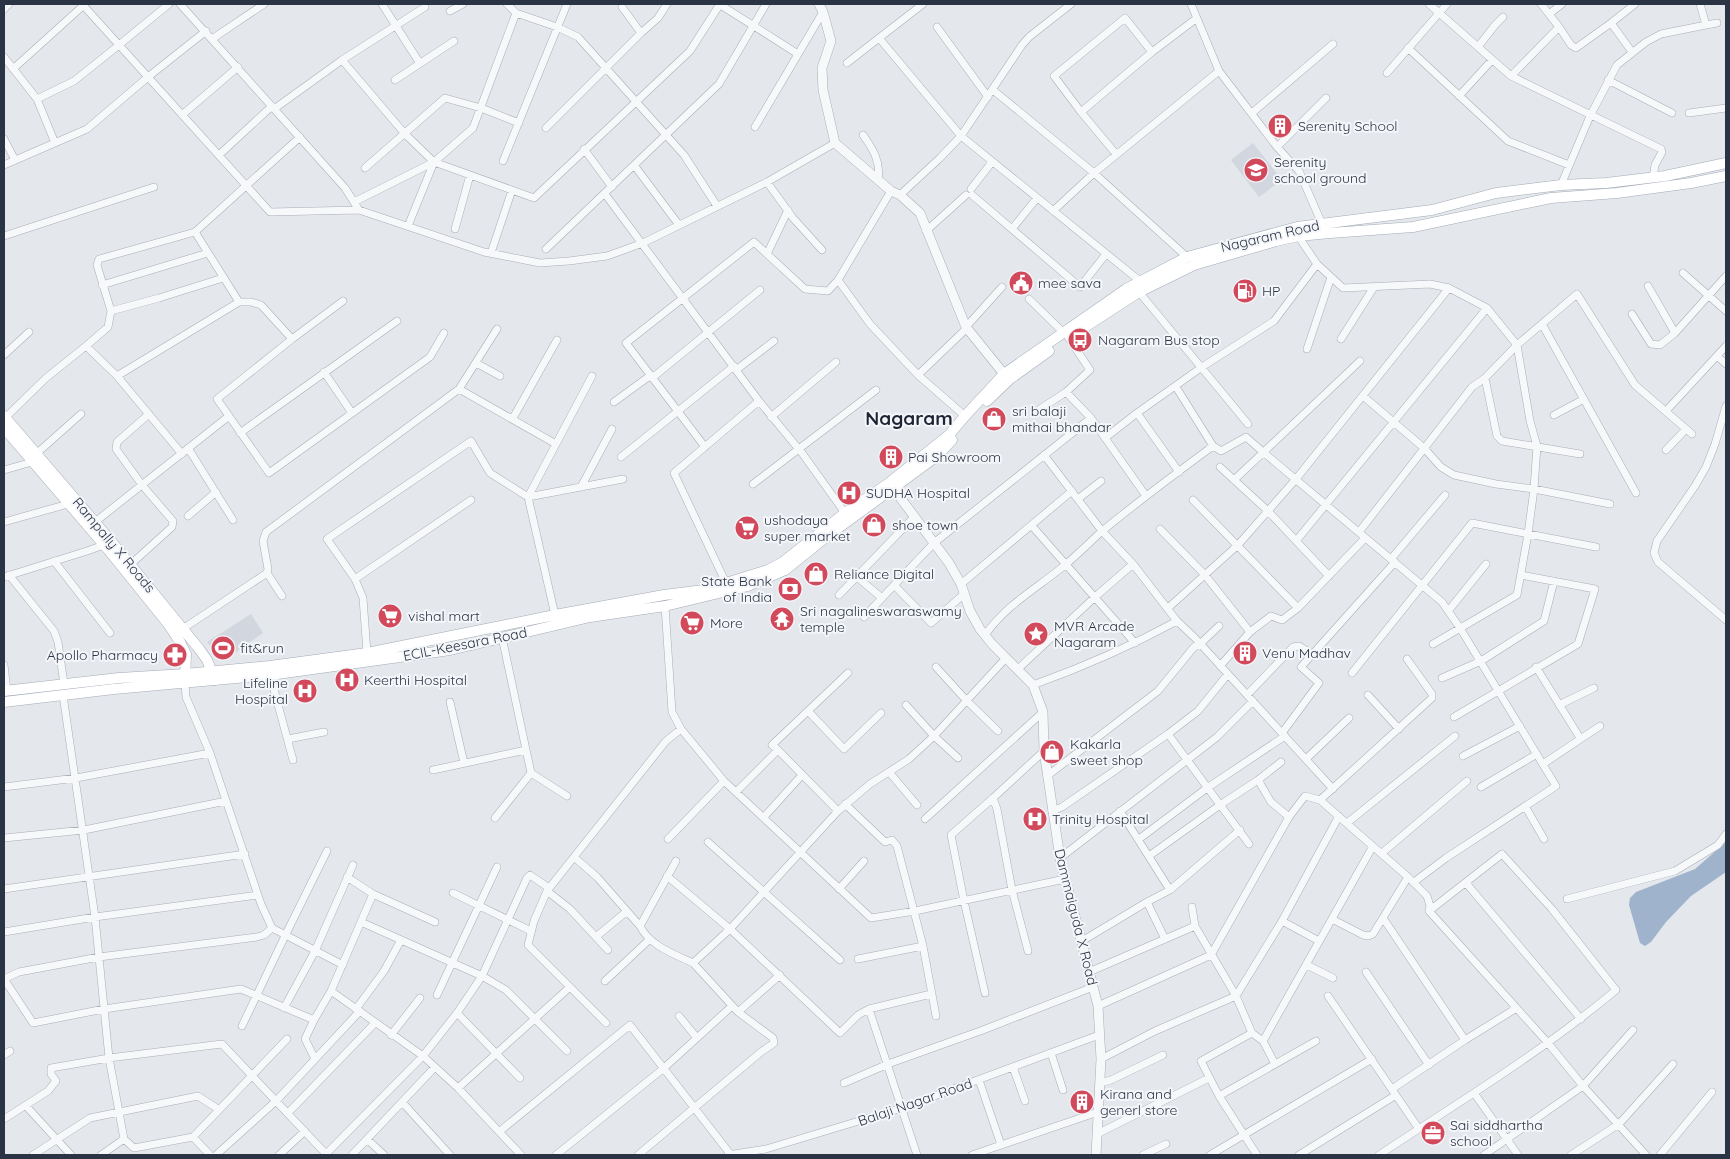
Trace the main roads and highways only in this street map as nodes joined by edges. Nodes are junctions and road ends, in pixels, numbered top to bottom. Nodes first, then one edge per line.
1 (1726, 163) edge
2 (1726, 176) edge
3 (1356, 226) junction
4 (1066, 335) junction
5 (4, 417) edge
6 (4, 428) edge
7 (34, 458) junction
8 (891, 486) junction
9 (605, 610) junction
10 (179, 631) junction
11 (214, 675) junction
12 (185, 679) junction
13 (5, 691) edge
14 (4, 702) edge

1 - 3 main road, Nagaram Road
2 - 3 main road, Nagaram Road
3 - 4 main road, Nagaram Road
3 - 4 main road, Nagaram Road
4 - 8 main road, Nagaram Road
4 - 8 main road, Nagaram Road
5 - 7 main road, Rampally X Roads
6 - 7 main road, Rampally X Roads
7 - 10 main road, Rampally X Roads
7 - 10 main road, Rampally X Roads
8 - 9 main road, ECIL-Keesara Road
8 - 9 main road, ECIL-Keesara Road
9 - 11 main road, ECIL-Keesara Road
9 - 11 main road, ECIL-Keesara Road
10 - 11 main road, Rampally X Roads
10 - 12 main road, Rampally X Roads
11 - 12 main road, ECIL-Keesara Road
12 - 13 main road, ECIL-Keesara Road
12 - 14 main road, ECIL-Keesara Road

